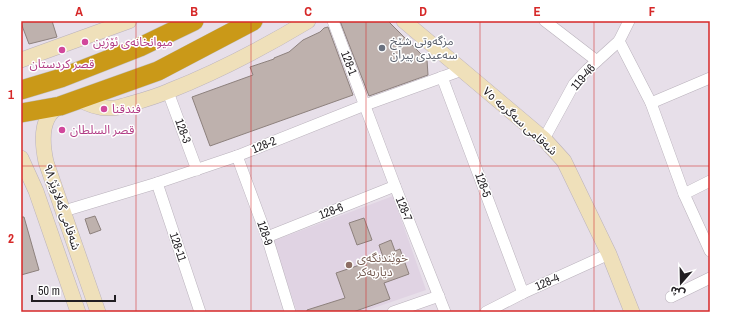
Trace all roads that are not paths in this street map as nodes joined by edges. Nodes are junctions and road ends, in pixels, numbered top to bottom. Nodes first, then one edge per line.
1 (129, 21) edge
2 (194, 21) edge
3 (253, 21) edge
4 (308, 21) edge
5 (333, 21) edge
6 (404, 21) edge
7 (545, 21) edge
8 (629, 21) edge
9 (619, 41) junction
10 (21, 60) edge
11 (597, 61) junction
12 (462, 70) junction
13 (442, 77) junction
14 (710, 78) edge
15 (21, 90) edge
16 (168, 92) junction
17 (79, 99) junction
18 (651, 103) junction
19 (365, 105) junction
20 (60, 106) junction
21 (21, 113) edge
22 (544, 139) junction
23 (238, 156) junction
24 (21, 158) edge
25 (197, 170) junction
26 (710, 181) edge
27 (157, 183) junction
28 (395, 186) junction
29 (684, 194) junction
30 (64, 211) junction
31 (267, 237) junction
32 (710, 251) edge
33 (609, 254) junction
34 (710, 278) edge
35 (523, 292) junction
36 (439, 296) junction
37 (671, 297) dead end
38 (78, 312) edge
39 (98, 312) edge
40 (200, 312) edge
41 (290, 312) edge
42 (393, 312) edge
43 (445, 312) edge
44 (486, 312) edge
45 (632, 312) edge

1 - 10 main road
2 - 15 highway
3 - 17 highway
4 - 16 main road
5 - 19 street, 128-1
6 - 12 main road, شەقامی سەگرمە ٧٥
7 - 11 street
8 - 9 street, 119-46
9 - 11 street, 119-46
9 - 18 street
11 - 22 street, 119-46
12 - 13 street, 128-2
12 - 22 main road, شەقامی سەگرمە ٧٥
13 - 19 street, 128-2
13 - 35 street, 128-5
14 - 18 street
16 - 17 main road
16 - 25 street, 128-3
17 - 20 highway
18 - 29 street
19 - 23 street, 128-2
19 - 28 street, 128-7
20 - 21 highway
20 - 30 main road, شەقامی گەلاوێژ ٩٨
22 - 33 main road, شەقامی سەگرمە ٧٥
23 - 25 street, 128-2
23 - 31 street, 128-9
24 - 38 main road, شەقامی گەلاوێژ ٩٨
25 - 27 street, 128-2
26 - 29 street
27 - 30 street, 128-2
27 - 40 street, 128-11
28 - 31 street, 128-6
28 - 36 street, 128-7
29 - 32 street
30 - 39 main road, شەقامی گەلاوێژ ٩٨
31 - 41 street, 128-9
33 - 35 street, 128-4
33 - 45 main road, شەقامی سەگرمە ٧٥
34 - 37 street
35 - 44 street, 128-4
36 - 42 street
36 - 43 street, 128-7

